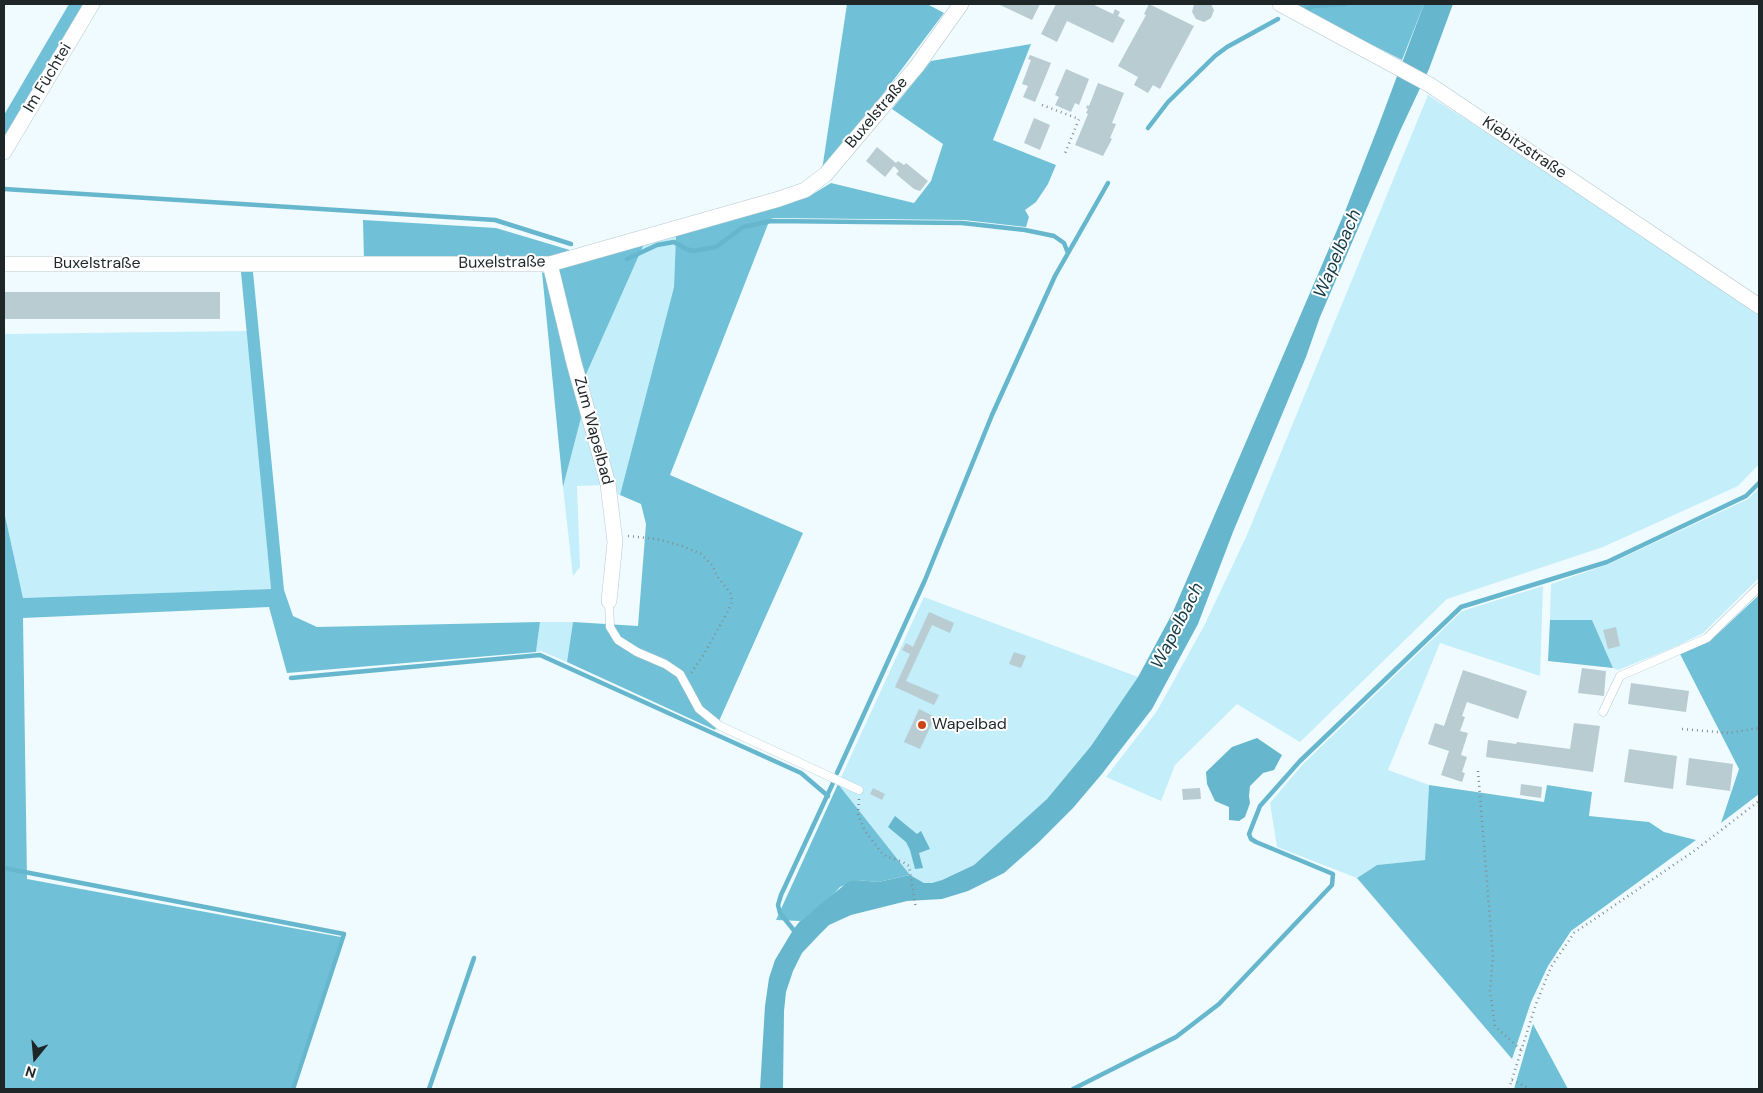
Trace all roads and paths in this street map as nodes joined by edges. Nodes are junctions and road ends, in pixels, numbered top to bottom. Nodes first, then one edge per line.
1 (92, 4) edge
2 (962, 4) edge
3 (1280, 4) edge
4 (1042, 105) dead end
5 (4, 152) edge
6 (1064, 156) dead end
7 (4, 264) edge
8 (550, 264) junction
9 (1759, 306) edge
10 (614, 534) junction
11 (1759, 586) edge
12 (609, 601) joint
13 (684, 682) junction
14 (1603, 712) dead end
15 (1759, 728) edge
16 (1682, 730) dead end
17 (1478, 771) dead end
18 (859, 790) joint
19 (1759, 801) edge
20 (916, 909) dead end
21 (1521, 1050) junction
22 (1512, 1080) junction
23 (1509, 1089) edge
24 (1530, 1089) edge

1 - 5 street, Im Füchtei
2 - 8 street, Buxelstraße
3 - 9 street, Kiebitzstraße
4 - 6 path
7 - 8 street, Buxelstraße
8 - 10 street, Zum Wapelbad
10 - 12 street, Zum Wapelbad
10 - 13 path
11 - 14 lane
12 - 13 lane
13 - 18 lane
15 - 16 path
17 - 21 path
18 - 20 path
19 - 21 path
21 - 22 path
22 - 23 path
22 - 24 path

